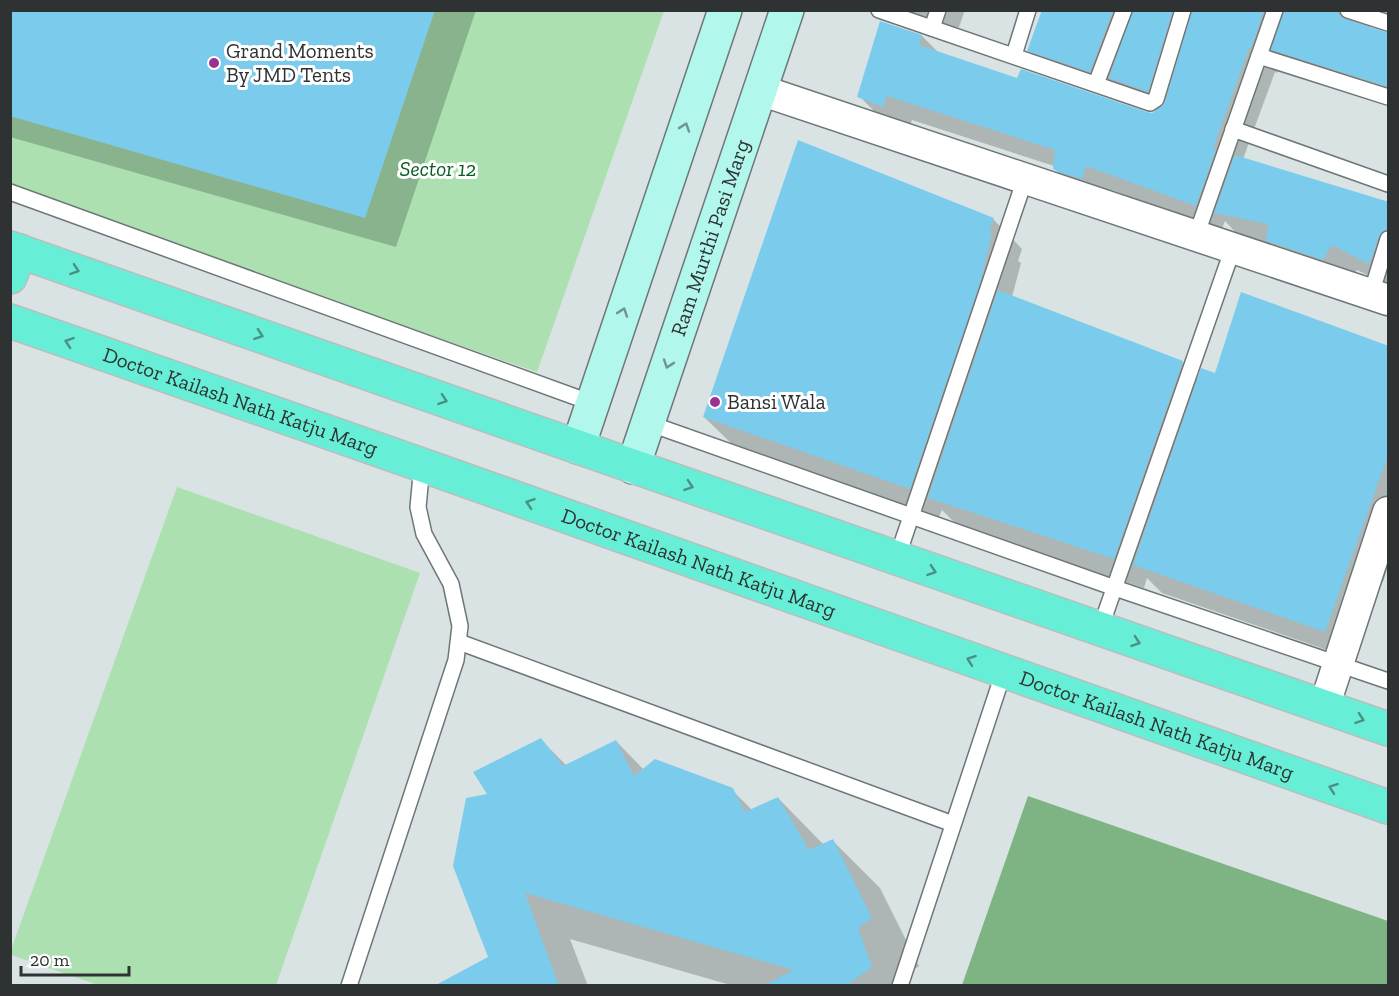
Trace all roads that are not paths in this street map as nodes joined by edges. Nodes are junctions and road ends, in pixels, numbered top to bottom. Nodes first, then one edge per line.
1 (725, 10) edge
2 (787, 10) edge
3 (879, 10) edge
4 (938, 10) edge
5 (1028, 10) edge
6 (1124, 10) edge
7 (1183, 10) edge
8 (1275, 10) edge
9 (1358, 12) edge
10 (1389, 23) edge
11 (932, 28) junction
12 (1014, 55) junction
13 (1259, 56) junction
14 (1096, 84) junction
15 (760, 90) junction
16 (1389, 97) edge
17 (1233, 129) junction
18 (1026, 179) junction
19 (1389, 184) edge
20 (10, 192) edge
21 (1196, 236) junction
22 (1389, 239) edge
23 (1233, 248) junction
24 (14, 259) edge
25 (1380, 297) edge
26 (10, 321) edge
27 (592, 404) junction
28 (648, 423) junction
29 (578, 447) junction
30 (422, 465) junction
31 (633, 467) junction
32 (1389, 512) edge
33 (911, 517) junction
34 (897, 558) junction
35 (1115, 588) junction
36 (1101, 629) junction
37 (459, 642) junction
38 (1338, 663) junction
39 (1004, 671) junction
40 (1389, 681) edge
41 (1324, 706) junction
42 (1389, 729) edge
43 (1389, 807) edge
44 (953, 824) junction
45 (349, 986) edge
46 (900, 986) edge

27 -> 1 street
2 - 15 street, Ram Murthi Pasi Marg
3 - 11 lane
4 - 11 lane
5 - 12 lane
6 - 14 lane
7 - 14 lane
8 - 13 lane
9 - 10 lane
11 - 12 lane
12 - 14 lane
13 - 16 lane
13 - 17 lane
15 - 18 street
15 -> 28 street, Ram Murthi Pasi Marg
17 - 19 lane
17 - 21 lane
18 - 21 street
18 - 33 lane
20 - 27 lane
21 - 23 street
22 - 25 lane
23 - 25 street
23 - 35 lane
24 -> 29 main road
30 -> 26 main road, Doctor Kailash Nath Katju Marg
27 - 29 street
28 - 31 street, Ram Murthi Pasi Marg
28 - 33 lane
29 - 31 main road
30 - 37 lane
39 -> 30 main road, Doctor Kailash Nath Katju Marg
31 -> 34 main road
32 - 38 street
33 - 34 lane
33 - 35 lane
34 -> 36 main road
35 - 36 lane
35 - 38 lane
36 -> 41 main road
37 - 44 lane
37 - 45 lane
38 - 40 lane
38 - 41 street
43 -> 39 main road, Doctor Kailash Nath Katju Marg
39 - 44 lane
41 -> 42 main road
44 - 46 lane

